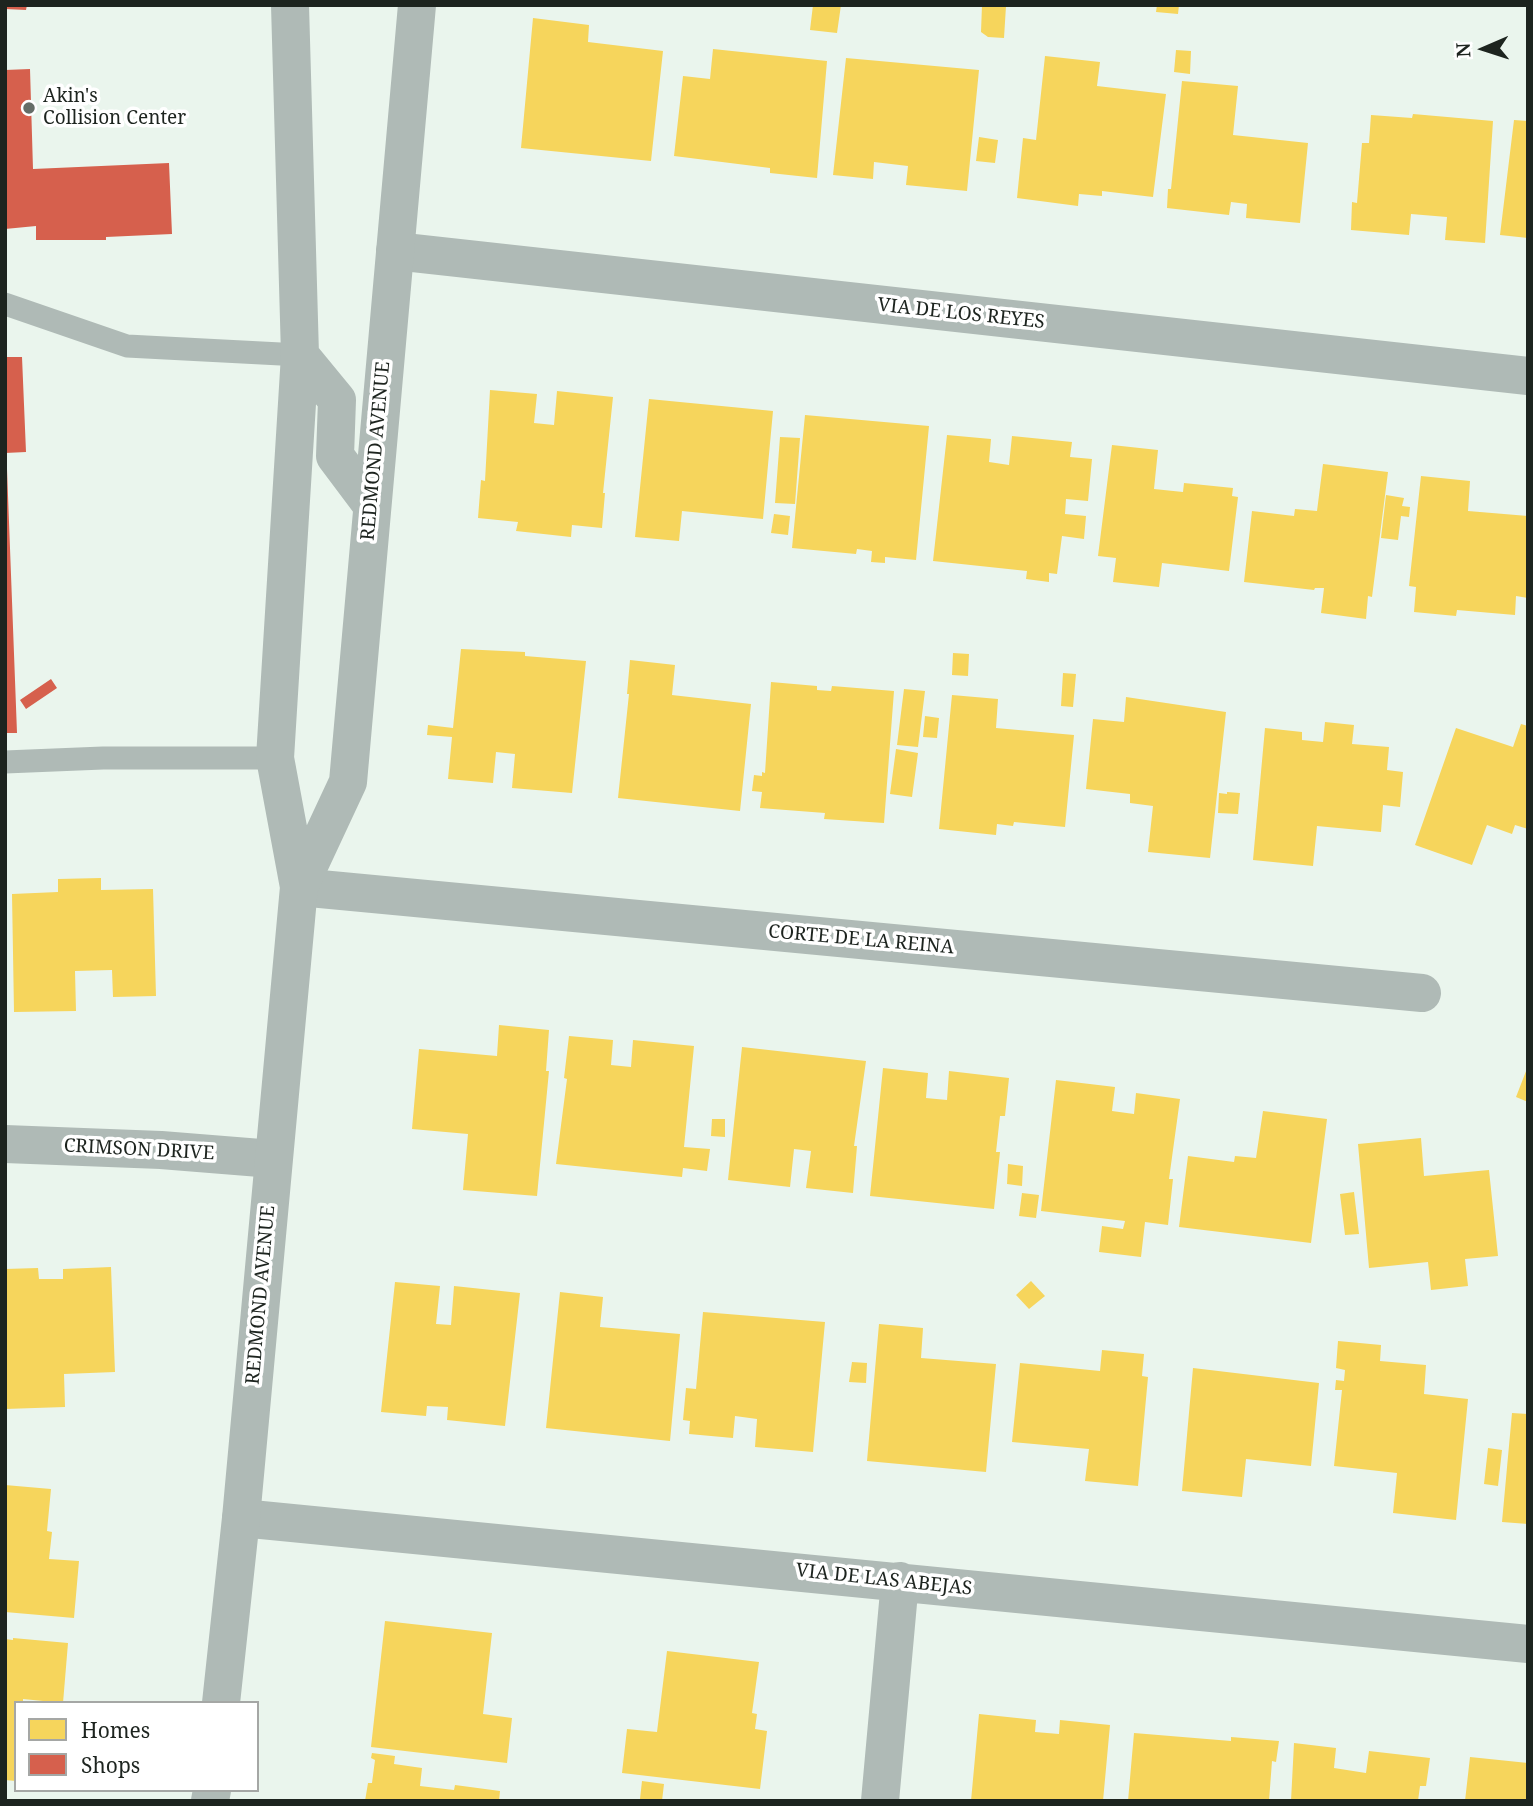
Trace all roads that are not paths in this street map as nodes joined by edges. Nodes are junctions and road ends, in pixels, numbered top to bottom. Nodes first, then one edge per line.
1 (290, 5) edge
2 (417, 5) edge
3 (394, 251) junction
4 (5, 304) edge
5 (300, 355) junction
6 (1528, 376) edge
7 (371, 504) junction
8 (275, 758) junction
9 (5, 762) edge
10 (299, 887) junction
11 (1422, 993) dead end
12 (5, 1144) edge
13 (273, 1159) junction
14 (241, 1518) junction
15 (900, 1581) junction
16 (1528, 1644) edge
17 (221, 1701) edge
18 (880, 1801) edge

1 - 5 street, REDMOND AVENUE
2 - 3 street, REDMOND AVENUE
3 - 6 street, VIA DE LOS REYES
3 - 7 street, REDMOND AVENUE
4 - 5 lane
5 - 7 street
5 - 8 street, REDMOND AVENUE
7 - 10 street, REDMOND AVENUE
8 - 9 lane
8 - 10 street, REDMOND AVENUE
10 - 11 street, CORTE DE LA REINA
10 - 13 street, REDMOND AVENUE
12 - 13 street, CRIMSON DRIVE
13 - 14 street, REDMOND AVENUE
14 - 15 street, VIA DE LAS ABEJAS
14 - 17 street, REDMOND AVENUE
15 - 16 street, VIA DE LAS ABEJAS
15 - 18 street

